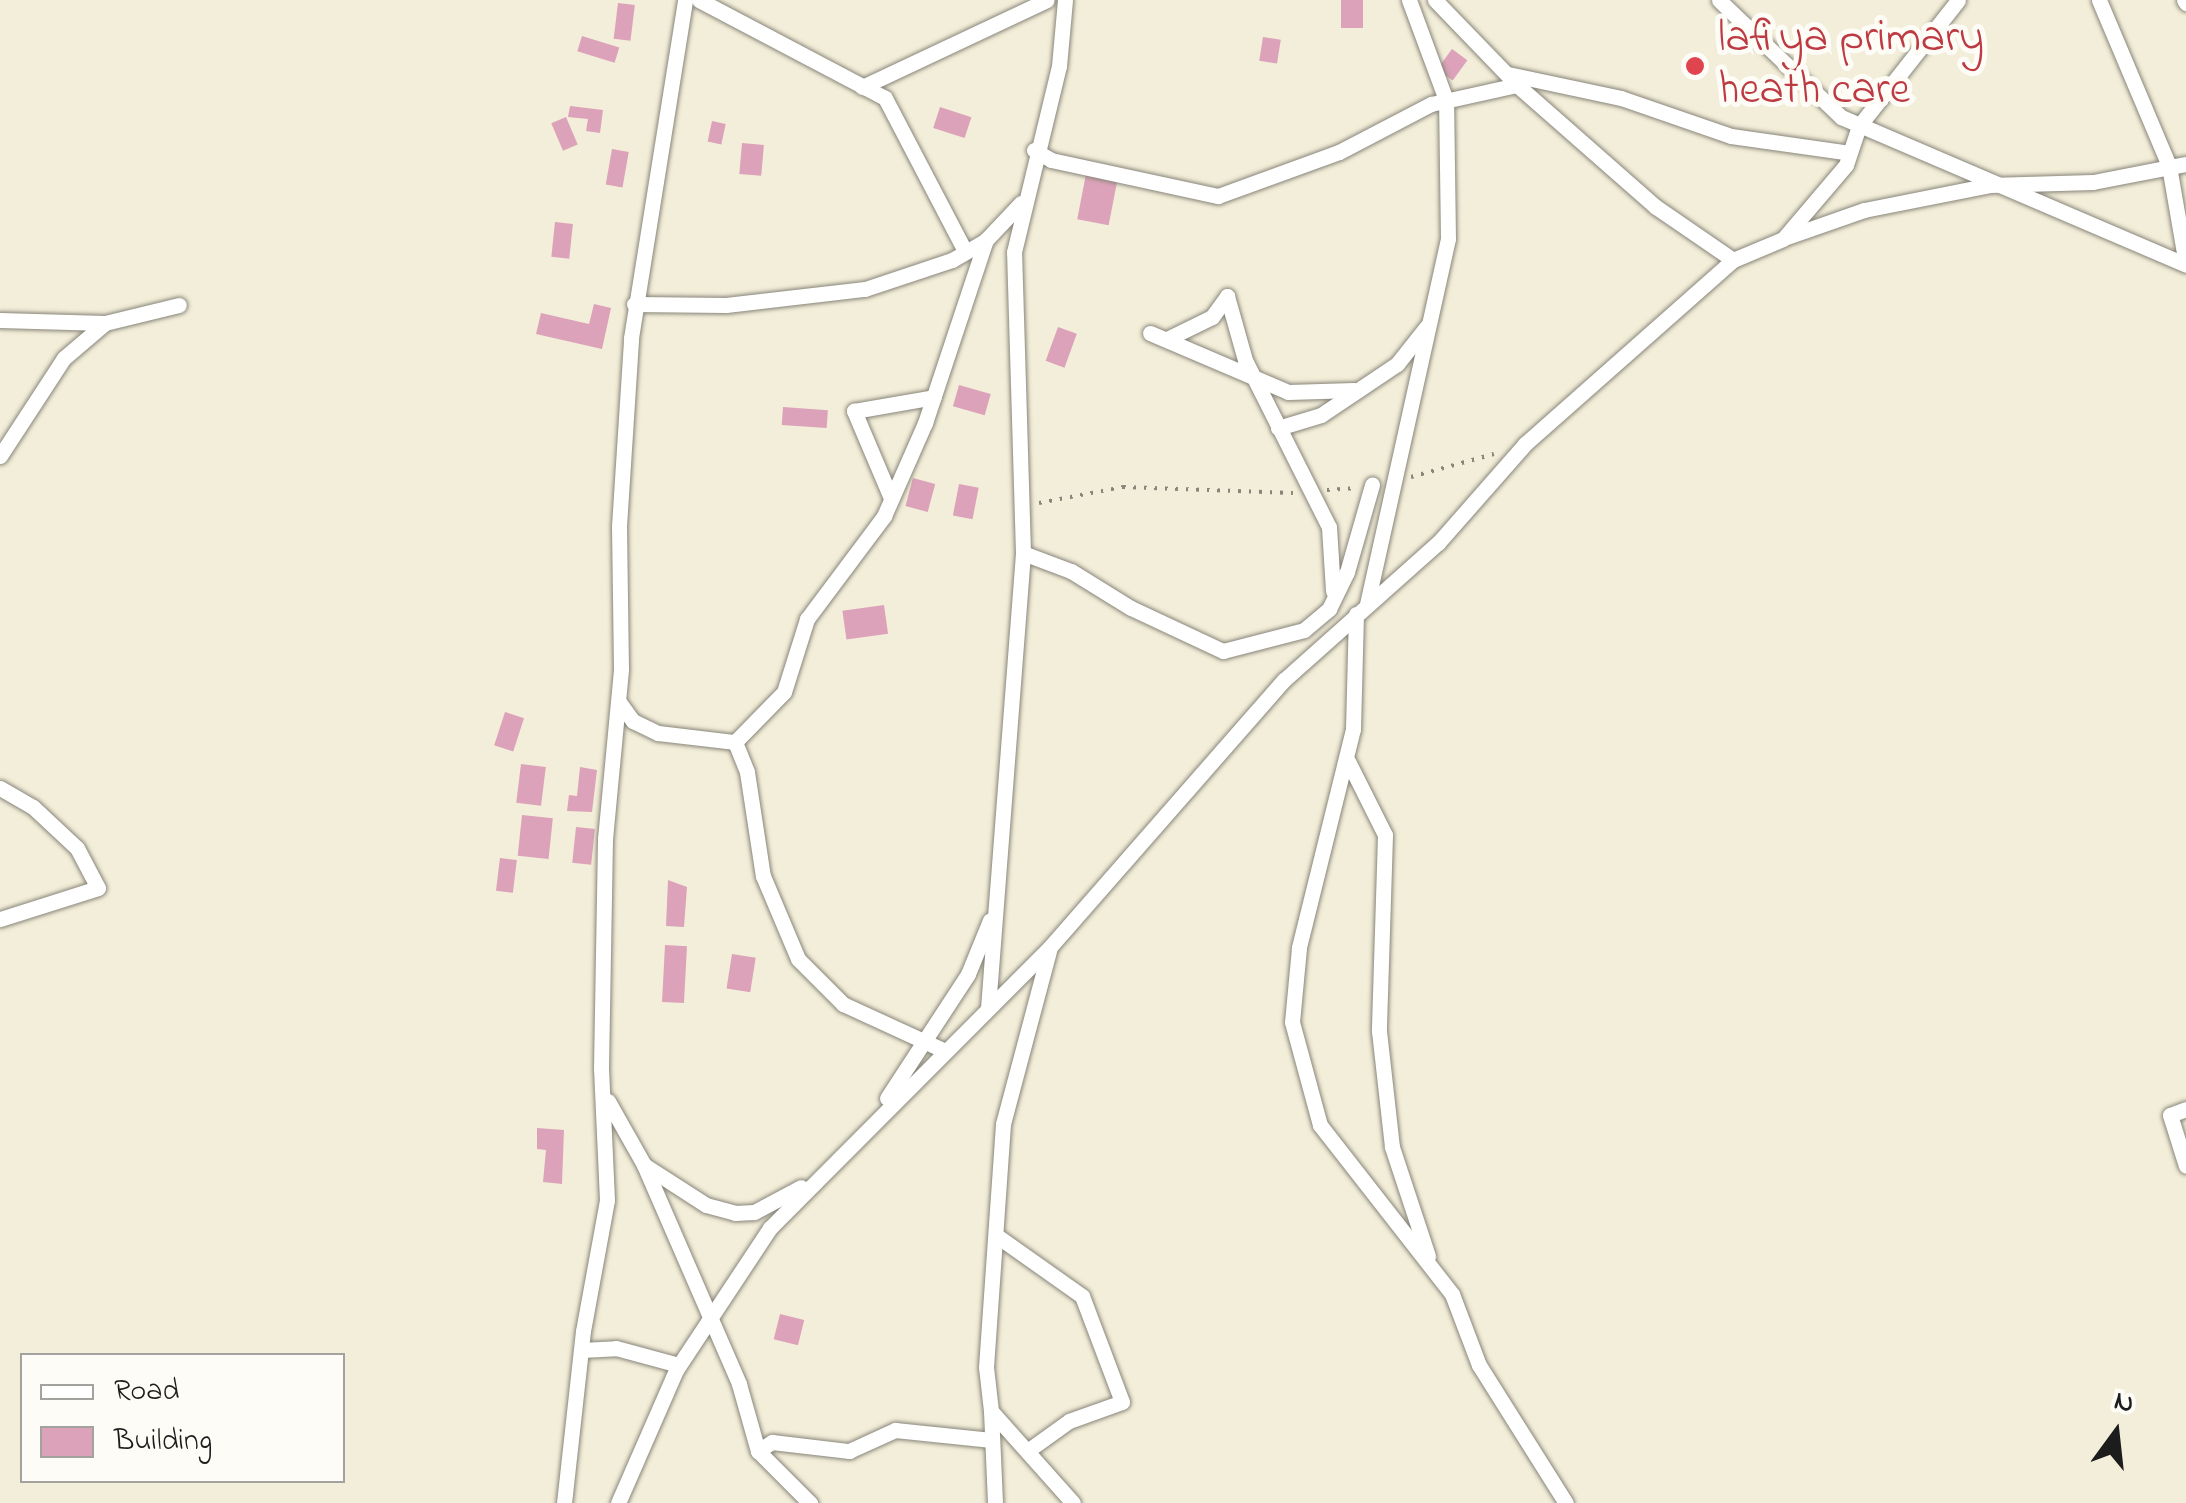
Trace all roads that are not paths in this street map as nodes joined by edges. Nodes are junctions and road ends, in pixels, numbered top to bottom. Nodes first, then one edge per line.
1 (685, 0) edge
2 (699, 0) edge
3 (1048, 0) edge
4 (1065, 0) edge
5 (1410, 0) edge
6 (1436, 0) edge
7 (1719, 0) edge
8 (1954, 0) edge
9 (2098, 0) edge
10 (1513, 80) junction
11 (862, 87) junction
12 (1446, 100) junction
13 (1859, 126) junction
14 (1034, 150) junction
15 (1850, 153) junction
16 (2178, 165) edge
17 (1990, 185) junction
18 (1021, 203) junction
19 (1783, 239) junction
20 (986, 240) junction
21 (965, 250) junction
22 (1733, 260) junction
23 (2186, 265) edge
24 (634, 304) junction
25 (179, 306) dead end
26 (0, 320) edge
27 (105, 323) junction
28 (1429, 323) junction
29 (1150, 333) dead end
30 (1168, 340) junction
31 (1254, 376) junction
32 (1354, 390) junction
33 (934, 397) junction
34 (1278, 428) junction
35 (0, 456) edge
36 (1372, 485) road end
37 (891, 498) junction
38 (1023, 553) junction
39 (1329, 609) junction
40 (1361, 609) junction
41 (619, 702) junction
42 (735, 742) junction
43 (1348, 758) junction
44 (0, 788) edge
45 (997, 892) junction
46 (0, 919) edge
47 (1050, 947) junction
48 (988, 1008) junction
49 (920, 1042) junction
50 (945, 1051) junction
51 (604, 1094) junction
52 (2186, 1109) edge
53 (878, 1114) junction
54 (644, 1165) junction
55 (2186, 1166) edge
56 (814, 1179) junction
57 (997, 1236) junction
58 (1431, 1265) junction
59 (709, 1322) junction
60 (581, 1350) junction
61 (680, 1365) junction
62 (991, 1411) junction
63 (991, 1440) junction
64 (1030, 1449) junction
65 (758, 1451) junction
66 (564, 1503) edge
67 (618, 1503) edge
68 (810, 1503) edge
69 (995, 1503) edge
70 (1073, 1503) edge
71 (1566, 1503) edge

1 - 24 street
2 - 11 street
3 - 11 street
4 - 14 street
5 - 12 street
6 - 10 street
7 - 13 street
8 - 13 street
9 - 16 street
10 - 12 street
10 - 15 street
10 - 22 street
11 - 21 street
12 - 14 street
12 - 28 street
13 - 15 street
13 - 17 street
14 - 18 street
15 - 19 street
16 - 17 street
16 - 23 street
17 - 19 street
17 - 23 street
18 - 20 street
18 - 38 street
19 - 22 street
20 - 21 street
20 - 33 street
21 - 24 street
22 - 40 street
24 - 41 street
25 - 27 street
26 - 27 street
27 - 35 street
28 - 32 street
28 - 40 street
29 - 30 street
30 - 31 street
30 - 31 street
31 - 32 street
31 - 34 street
32 - 34 street
33 - 37 street
33 - 37 street
34 - 39 street
36 - 39 street
37 - 42 street
38 - 39 street
38 - 45 street
40 - 43 street
40 - 47 street
41 - 42 street
41 - 51 street
42 - 49 street
43 - 58 street
43 - 58 street
44 - 46 street
45 - 48 street
45 - 49 street
47 - 48 street
47 - 57 street
48 - 50 street
49 - 50 street
49 - 53 street
50 - 53 street
51 - 54 street
51 - 60 street
52 - 55 street
53 - 56 street
54 - 56 street
54 - 59 street
56 - 59 street
57 - 62 street
57 - 64 street
58 - 71 street
59 - 61 street
59 - 65 street
60 - 61 street
60 - 66 street
61 - 67 street
62 - 63 street
62 - 64 street
63 - 65 street
63 - 69 street
64 - 70 street
65 - 68 street

